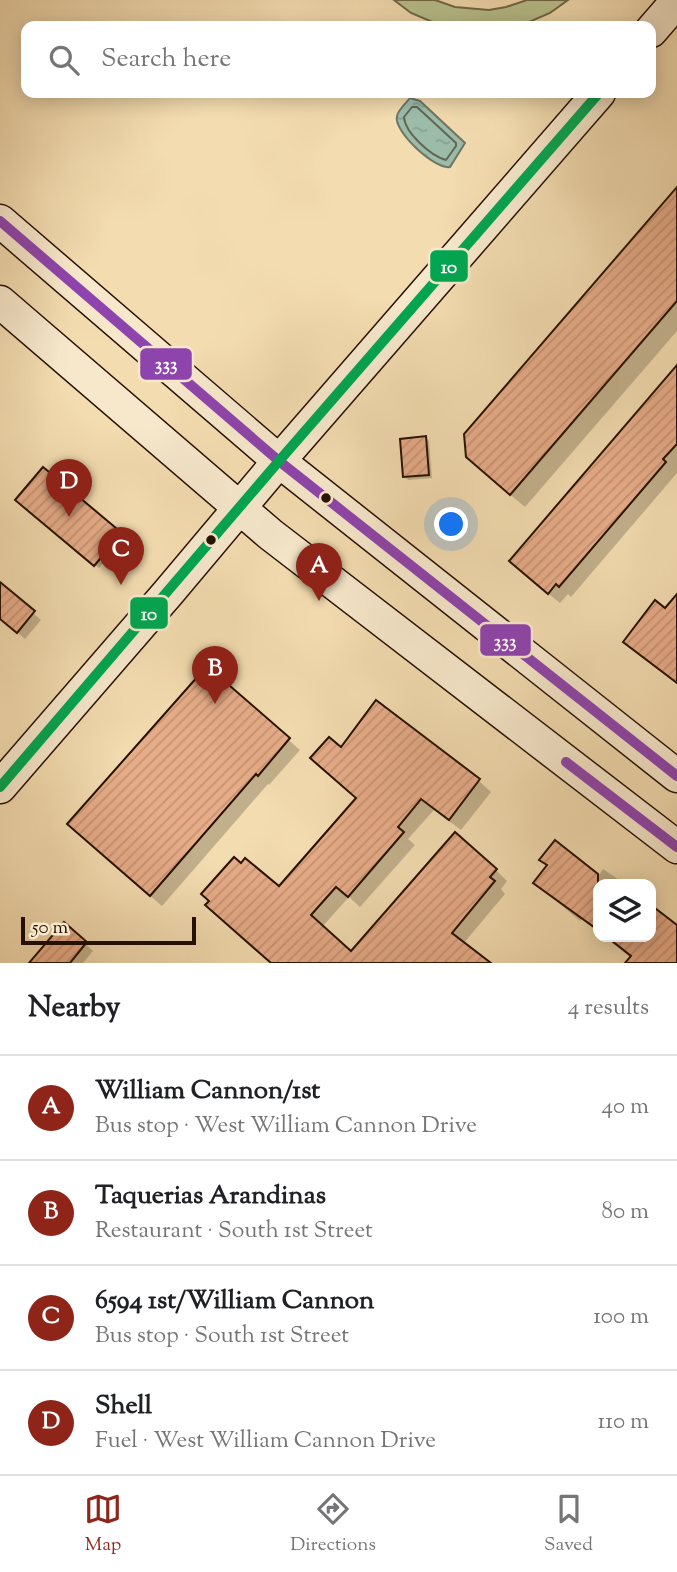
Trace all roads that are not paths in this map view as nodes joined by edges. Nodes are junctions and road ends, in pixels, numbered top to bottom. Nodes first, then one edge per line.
1 (677, 1) edge
2 (656, 26) edge
3 (595, 98) edge
4 (0, 220) edge
5 (0, 302) edge
6 (279, 461) junction
7 (240, 508) junction
8 (677, 776) edge
9 (0, 787) edge
10 (677, 847) edge

1 - 2 main road
3 - 6 main road
4 - 6 main road
5 - 7 main road
6 - 7 main road
6 - 8 main road
7 - 9 main road
7 - 10 main road

